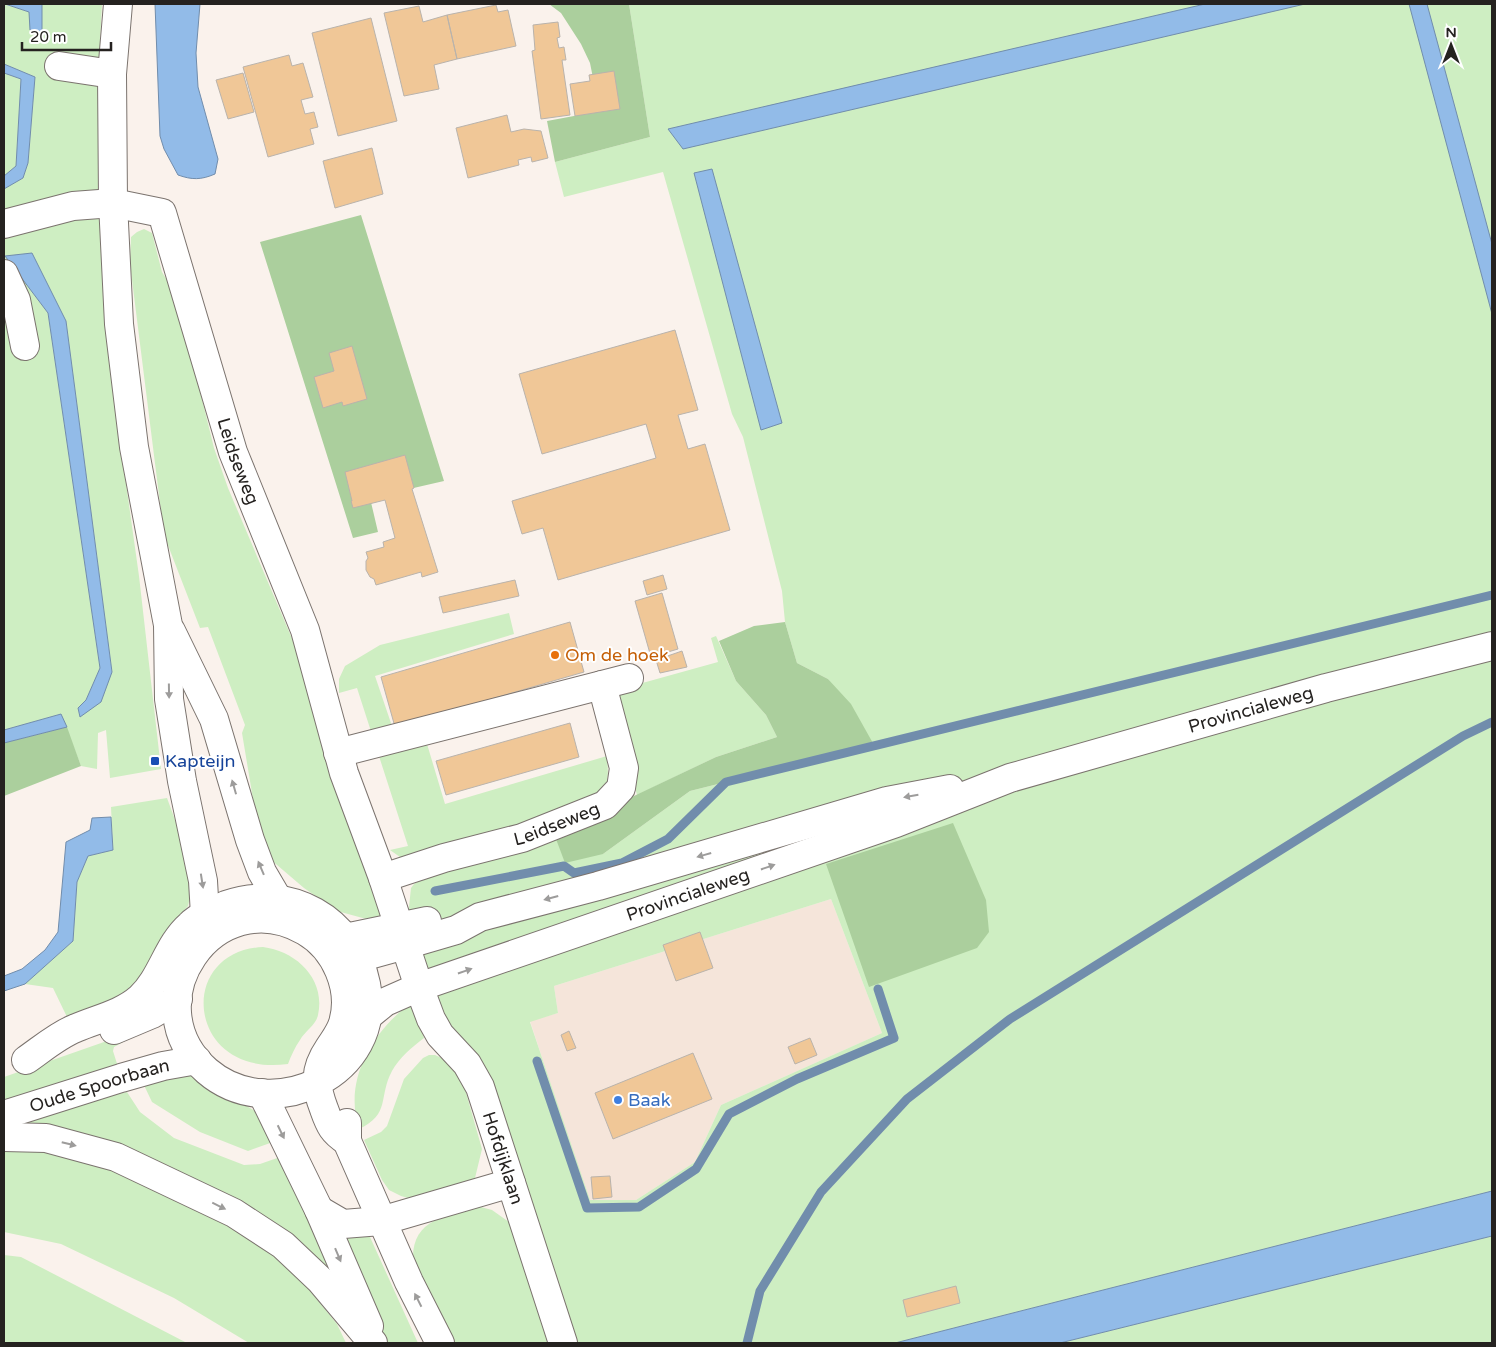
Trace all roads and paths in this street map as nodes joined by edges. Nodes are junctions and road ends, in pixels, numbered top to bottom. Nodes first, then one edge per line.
1 (118, 4) edge
2 (59, 66) dead end
3 (112, 74) junction
4 (113, 203) junction
5 (4, 224) edge
6 (4, 274) edge
7 (25, 346) dead end
8 (168, 625) junction
9 (1492, 646) edge
10 (629, 678) dead end
11 (602, 685) junction
12 (338, 753) junction
13 (1010, 778) junction
14 (383, 878) junction
15 (279, 901) junction
16 (206, 927) junction
17 (402, 936) junction
18 (345, 951) junction
19 (419, 987) junction
20 (178, 999) junction
21 (369, 1015) junction
22 (75, 1036) junction
23 (197, 1060) junction
24 (15, 1064) edge
25 (325, 1078) junction
26 (262, 1093) junction
27 (4, 1115) edge
28 (4, 1137) edge
29 (512, 1183) junction
30 (319, 1210) junction
31 (381, 1221) junction
32 (375, 1343) edge
33 (440, 1343) edge
34 (563, 1343) edge

1 - 3 main road
2 - 3 main road
3 - 4 main road
4 - 5 main road
4 - 8 main road
4 - 12 main road, Leidseweg
6 - 7 main road
15 -> 8 main road
8 -> 16 main road
9 - 13 main road, Provincialeweg
10 - 11 main road
11 - 12 main road
11 - 14 main road, Leidseweg
12 - 14 main road, Leidseweg
13 -> 17 main road, Provincialeweg
19 -> 13 main road, Provincialeweg
14 - 17 main road, Leidseweg
15 - 16 main road
15 - 18 main road
16 - 18 main road
16 - 20 main road
16 - 22 main road
17 - 18 main road, Provincialeweg
17 - 19 main road, Leidseweg
18 - 21 main road
18 - 25 main road
19 - 21 main road, Provincialeweg
19 - 29 main road, Hofdijklaan
20 - 22 main road
20 - 23 main road
21 - 25 main road
22 - 24 main road
23 - 26 main road
23 - 27 main road, Oude Spoorbaan
25 - 26 main road
25 - 31 main road
26 -> 30 main road
28 -> 32 main road
29 - 31 main road
29 - 34 main road, Hofdijklaan
30 - 31 main road
30 -> 32 main road
33 -> 31 main road

